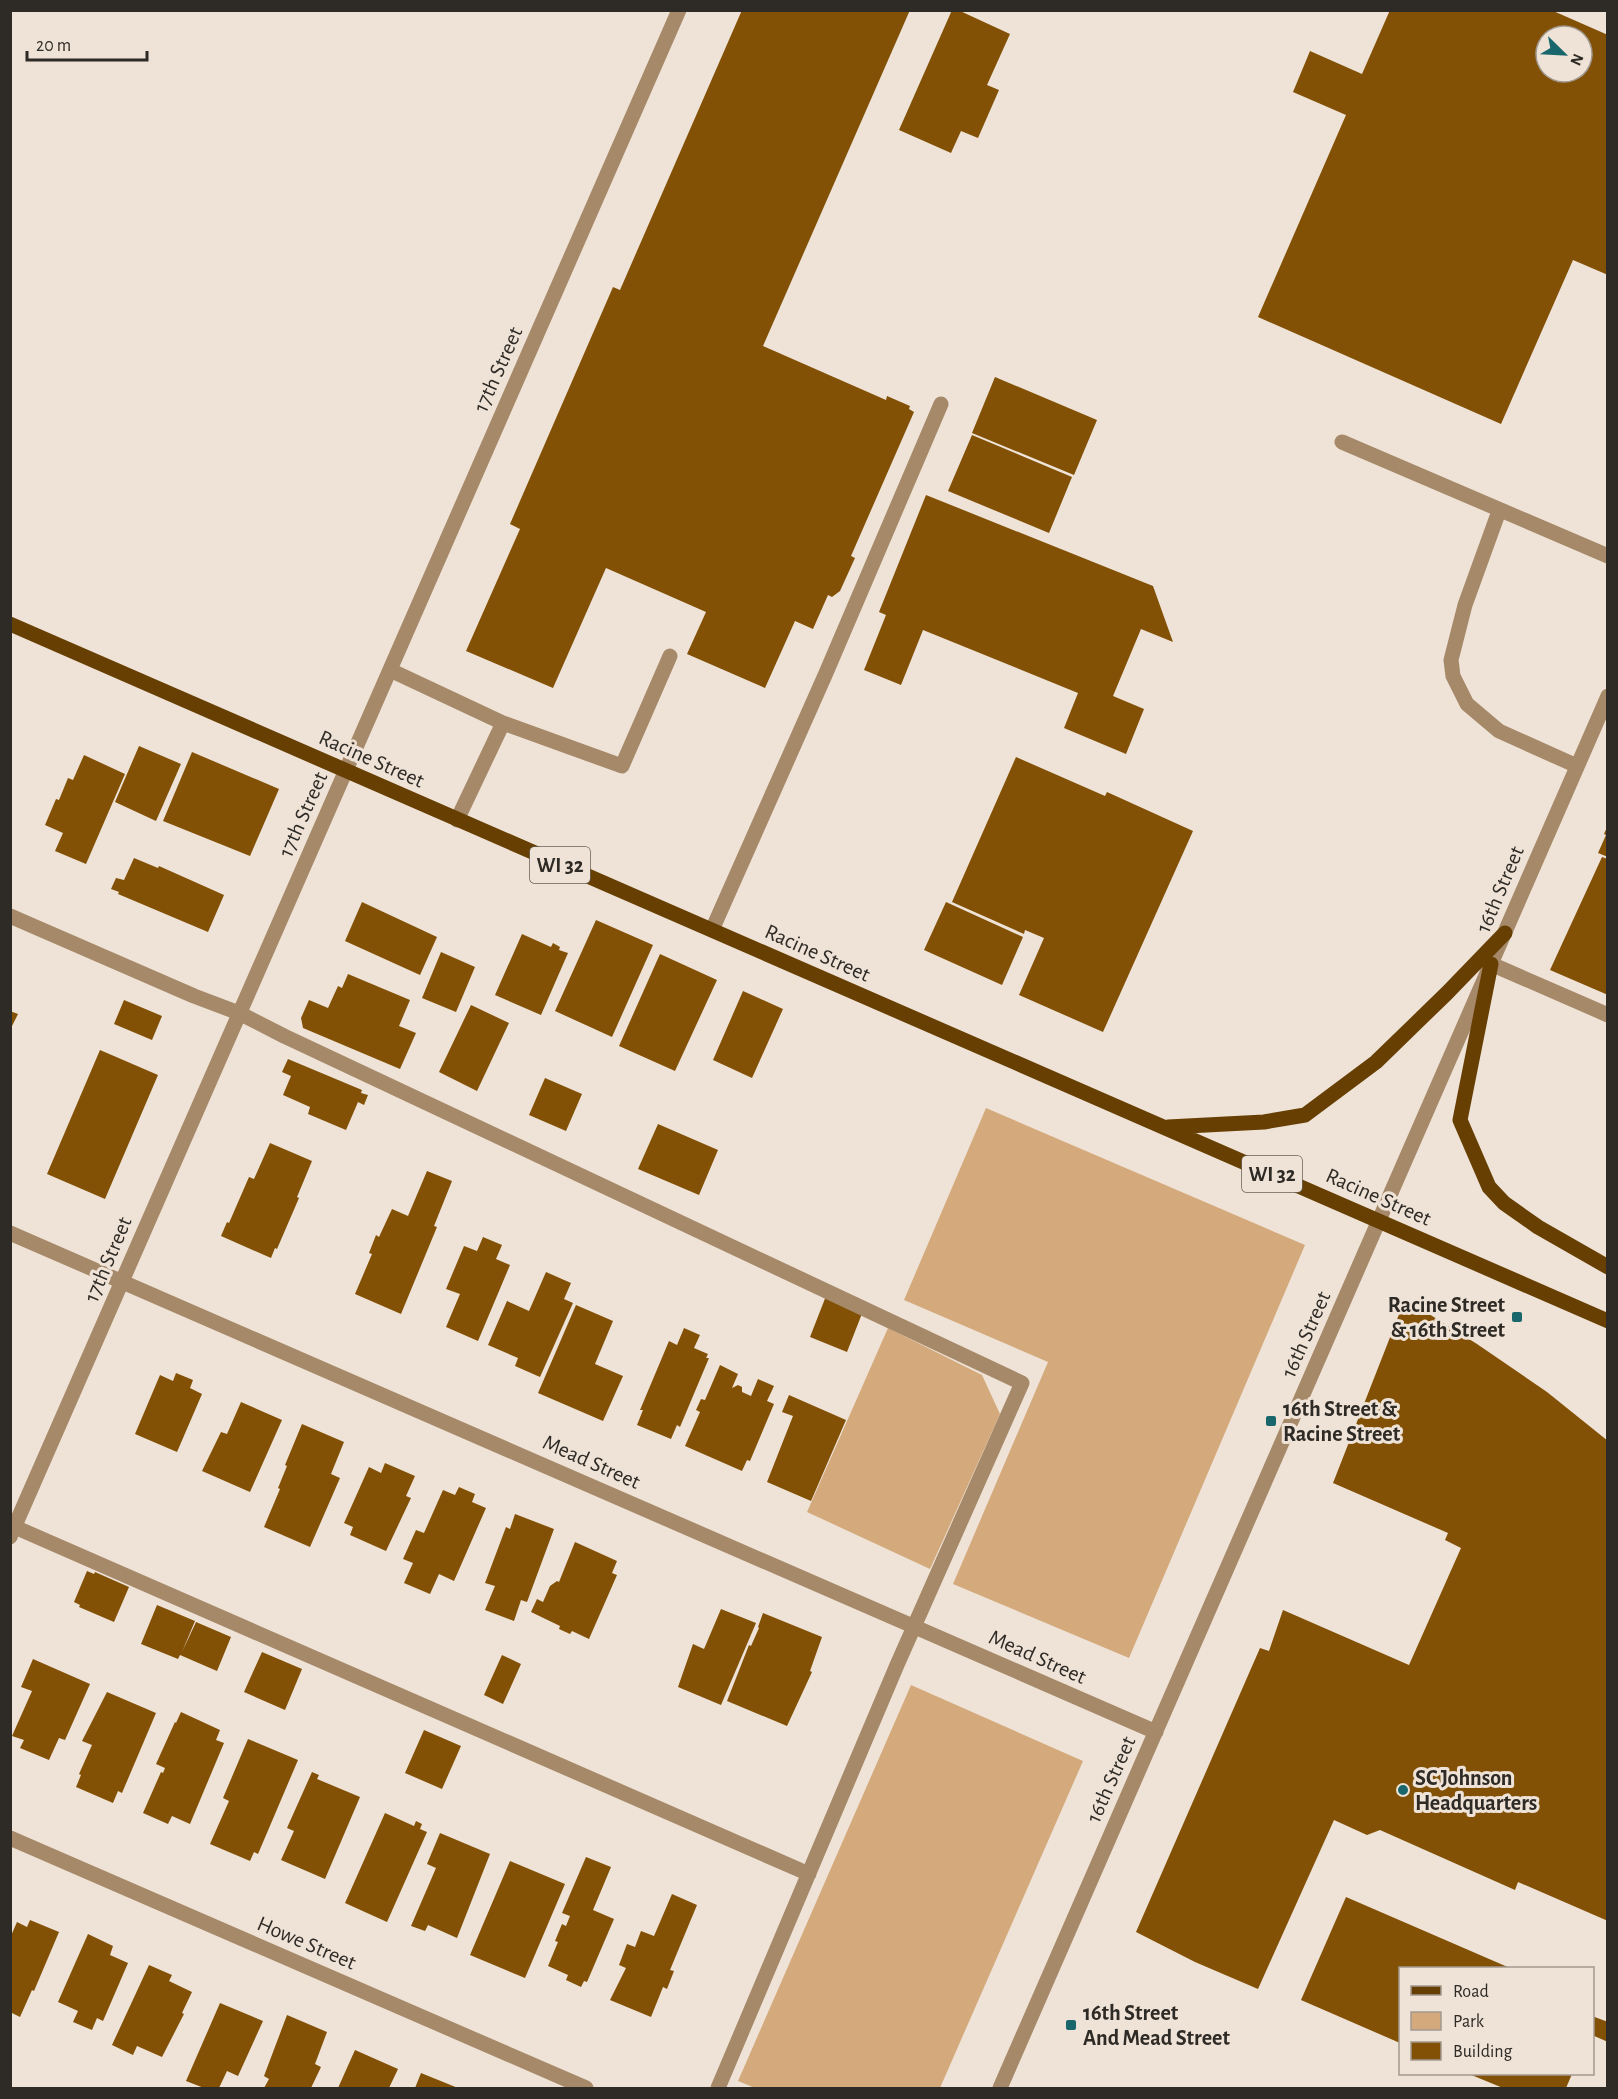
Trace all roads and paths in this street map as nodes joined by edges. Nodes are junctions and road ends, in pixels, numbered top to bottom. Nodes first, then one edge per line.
1 (679, 10) edge
2 (941, 404) dead end
3 (1342, 442) dead end
4 (1499, 511) junction
5 (1608, 556) edge
6 (10, 624) edge
7 (670, 657) dead end
8 (390, 670) junction
9 (1608, 696) edge
10 (503, 723) junction
11 (1601, 727) edge
12 (1577, 766) junction
13 (346, 771) junction
14 (457, 820) junction
15 (10, 916) edge
16 (712, 930) junction
17 (1505, 933) junction
18 (1491, 964) junction
19 (239, 1013) junction
20 (1608, 1015) edge
21 (1165, 1127) junction
22 (1379, 1221) junction
23 (10, 1233) edge
24 (1608, 1267) edge
25 (122, 1281) junction
26 (1608, 1321) edge
27 (12, 1529) edge
28 (914, 1626) junction
29 (1155, 1732) junction
30 (10, 1838) edge
31 (809, 1874) junction
32 (586, 2088) edge
33 (718, 2088) edge
34 (1000, 2088) edge

1 - 8 street, 17th Street
2 - 16 street
3 - 4 street
4 - 5 street
4 - 12 street
6 - 13 main road, Racine Street / WI 32
7 - 10 street
8 - 10 street
8 - 13 street, 17th Street
9 - 11 street, 16th Street
10 - 14 street
11 - 12 street, 16th Street
12 - 17 street, 16th Street
13 - 14 main road, Racine Street / WI 32
13 - 19 street, 17th Street
14 - 16 main road, Racine Street / WI 32
15 - 19 street
16 - 21 main road, Racine Street / WI 32
17 - 18 street, 16th Street
17 - 21 main road
18 - 20 street
18 - 22 street, 16th Street
18 - 24 main road
19 - 25 street, 17th Street
19 - 28 street
21 - 22 main road, Racine Street / WI 32
22 - 26 main road, Racine Street / WI 32
22 - 29 street, 16th Street
23 - 25 street, Mead Street
25 - 27 street, 17th Street
25 - 28 street, Mead Street
27 - 31 street
28 - 29 street, Mead Street
28 - 31 street
29 - 34 street, 16th Street
30 - 32 street, Howe Street
31 - 33 street

